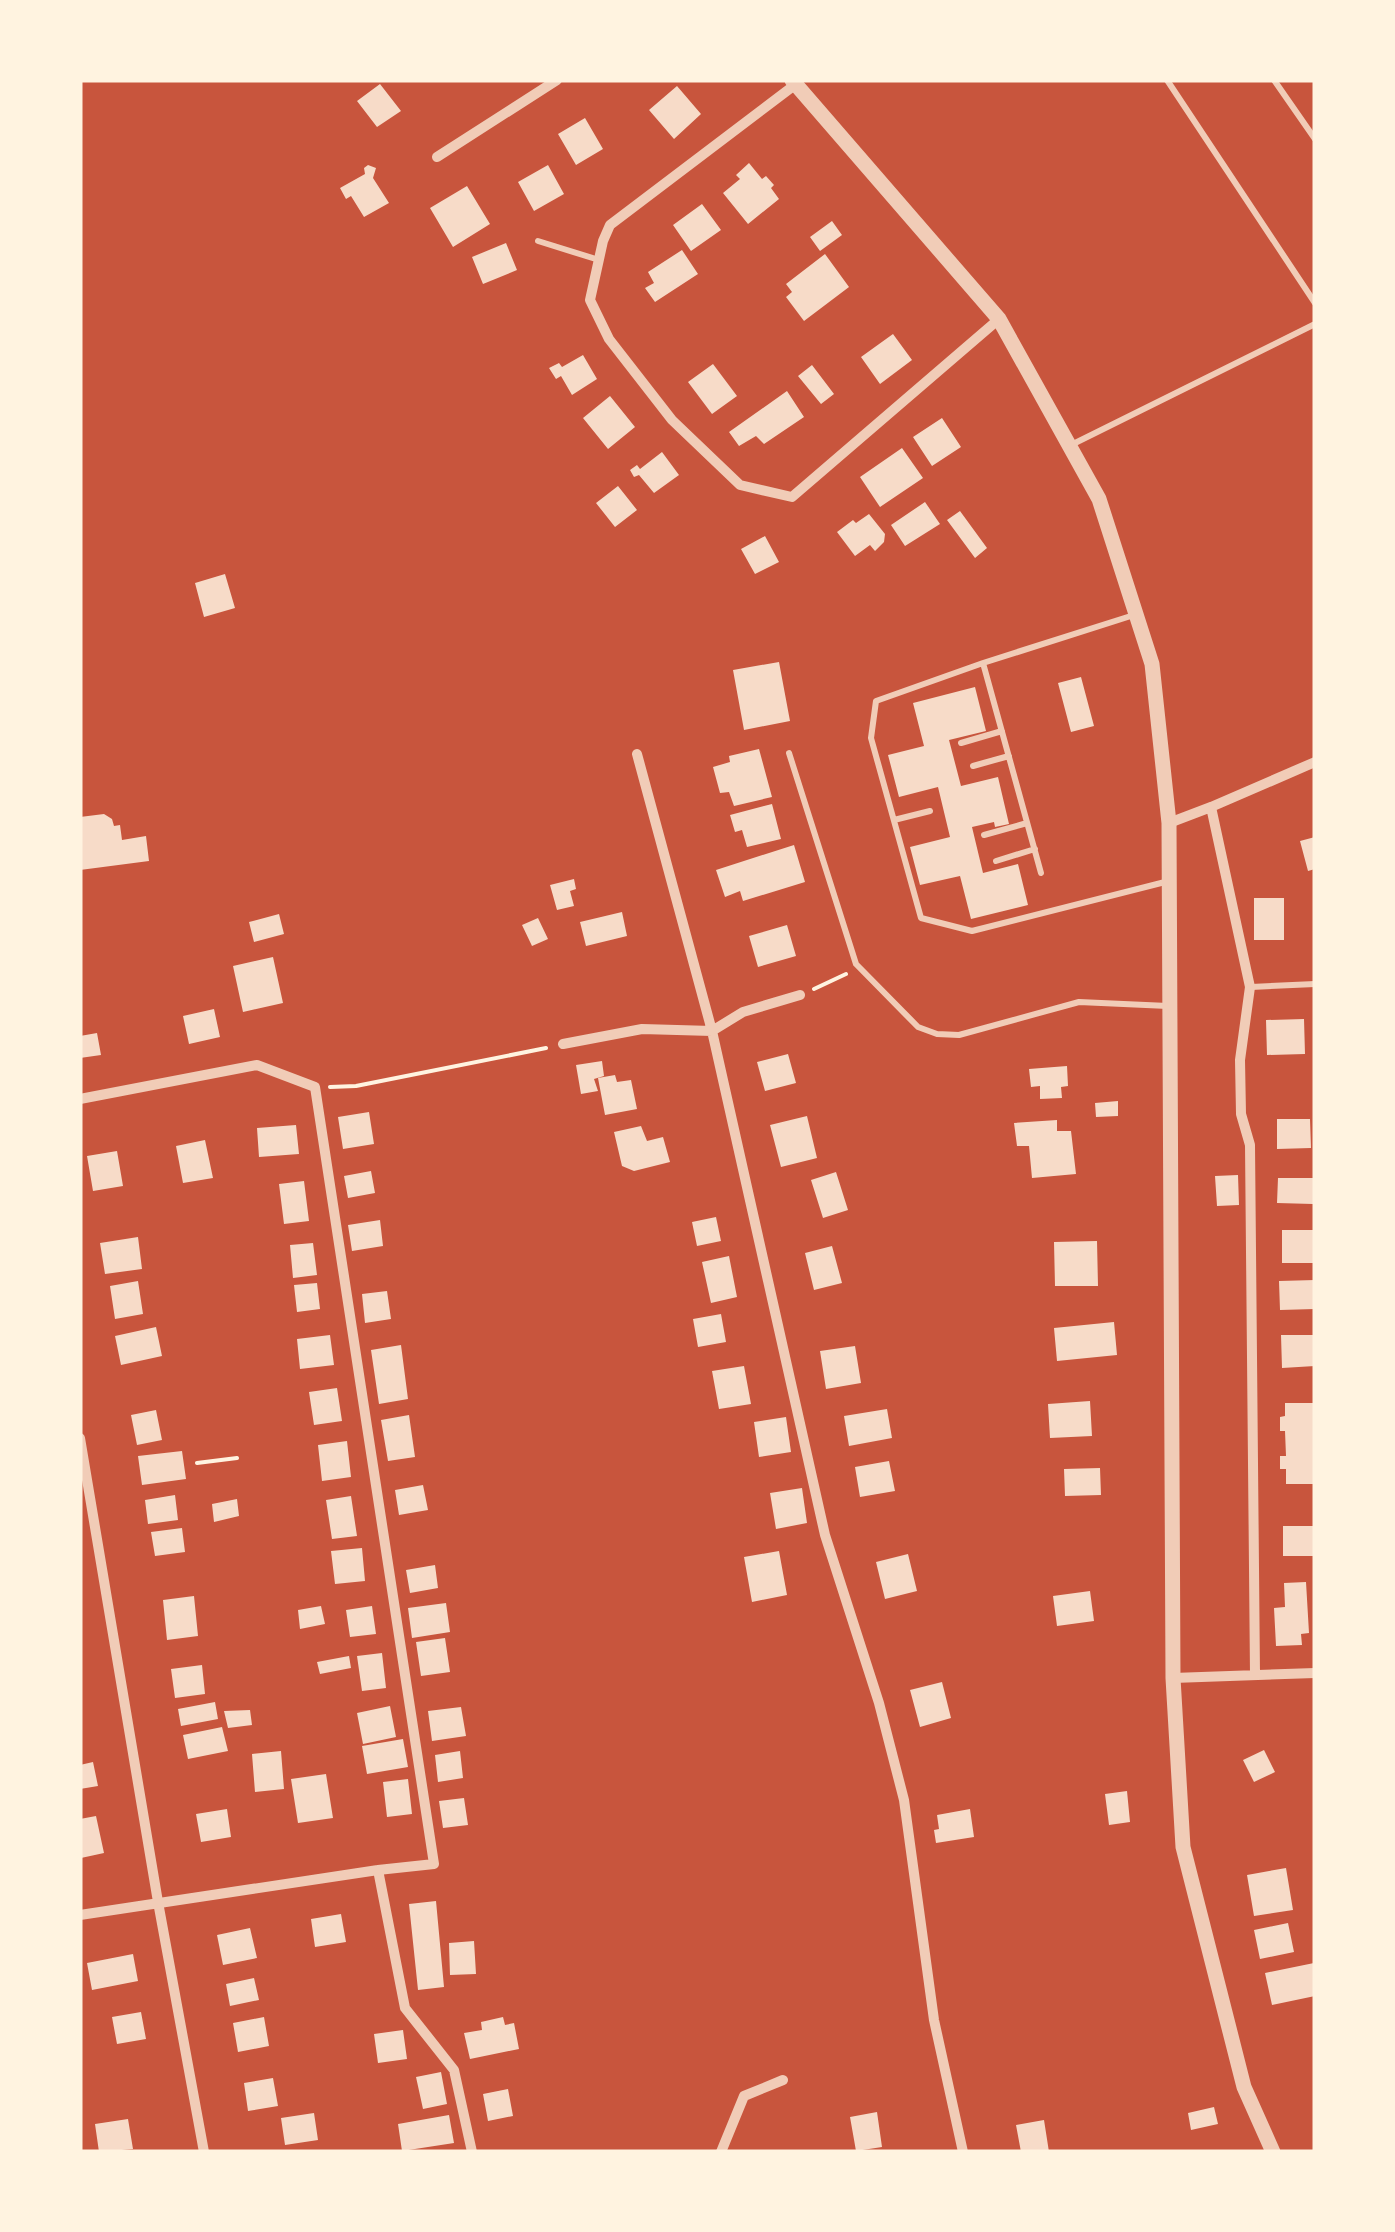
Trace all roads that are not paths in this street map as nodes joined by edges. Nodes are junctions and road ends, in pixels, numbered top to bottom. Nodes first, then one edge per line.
1 (557, 80) edge
2 (1167, 80) edge
3 (1274, 80) edge
4 (794, 82) edge
5 (1315, 139) edge
6 (437, 156) dead end
7 (538, 241) dead end
8 (598, 260) junction
9 (1315, 302) edge
10 (999, 319) junction
11 (1315, 324) edge
12 (1070, 446) junction
13 (1136, 614) junction
14 (983, 663) junction
15 (1002, 731) junction
16 (961, 743) dead end
17 (790, 753) dead end
18 (638, 754) dead end
19 (1009, 756) junction
20 (1315, 762) edge
21 (973, 766) dead end
22 (1211, 808) junction
23 (930, 811) dead end
24 (894, 820) junction
25 (1028, 823) junction
26 (1169, 823) junction
27 (984, 835) dead end
28 (1035, 850) junction
29 (996, 861) dead end
30 (1041, 873) dead end
31 (1169, 881) junction
32 (1315, 984) edge
33 (1250, 987) junction
34 (800, 995) road end
35 (1170, 1006) junction
36 (712, 1031) junction
37 (562, 1044) road end
38 (80, 1099) edge
39 (80, 1438) edge
40 (1315, 1673) edge
41 (1254, 1674) junction
42 (1173, 1678) junction
43 (378, 1870) junction
44 (158, 1902) junction
45 (80, 1915) edge
46 (784, 2080) dead end
47 (204, 2152) edge
48 (472, 2152) edge
49 (721, 2152) edge
50 (963, 2152) edge
51 (1273, 2152) edge

1 - 6 street
2 - 9 lane
3 - 5 lane
4 - 8 street
4 - 10 street
7 - 8 lane
8 - 10 street
10 - 12 street
11 - 12 lane
12 - 13 street
13 - 14 lane
13 - 26 street
14 - 15 lane
14 - 24 lane
15 - 16 lane
15 - 19 lane
17 - 35 lane
18 - 36 street
19 - 21 lane
19 - 25 lane
20 - 22 street
22 - 26 street
22 - 33 street
23 - 24 lane
24 - 31 lane
25 - 27 lane
25 - 28 lane
26 - 31 street
28 - 29 lane
28 - 30 lane
31 - 35 street
32 - 33 lane
33 - 41 street
34 - 36 street
35 - 42 street
36 - 37 street
36 - 50 street
38 - 43 street
39 - 44 street
40 - 41 street
41 - 42 street
42 - 51 street
43 - 44 street
43 - 48 street
44 - 45 street
44 - 47 street
46 - 49 street

